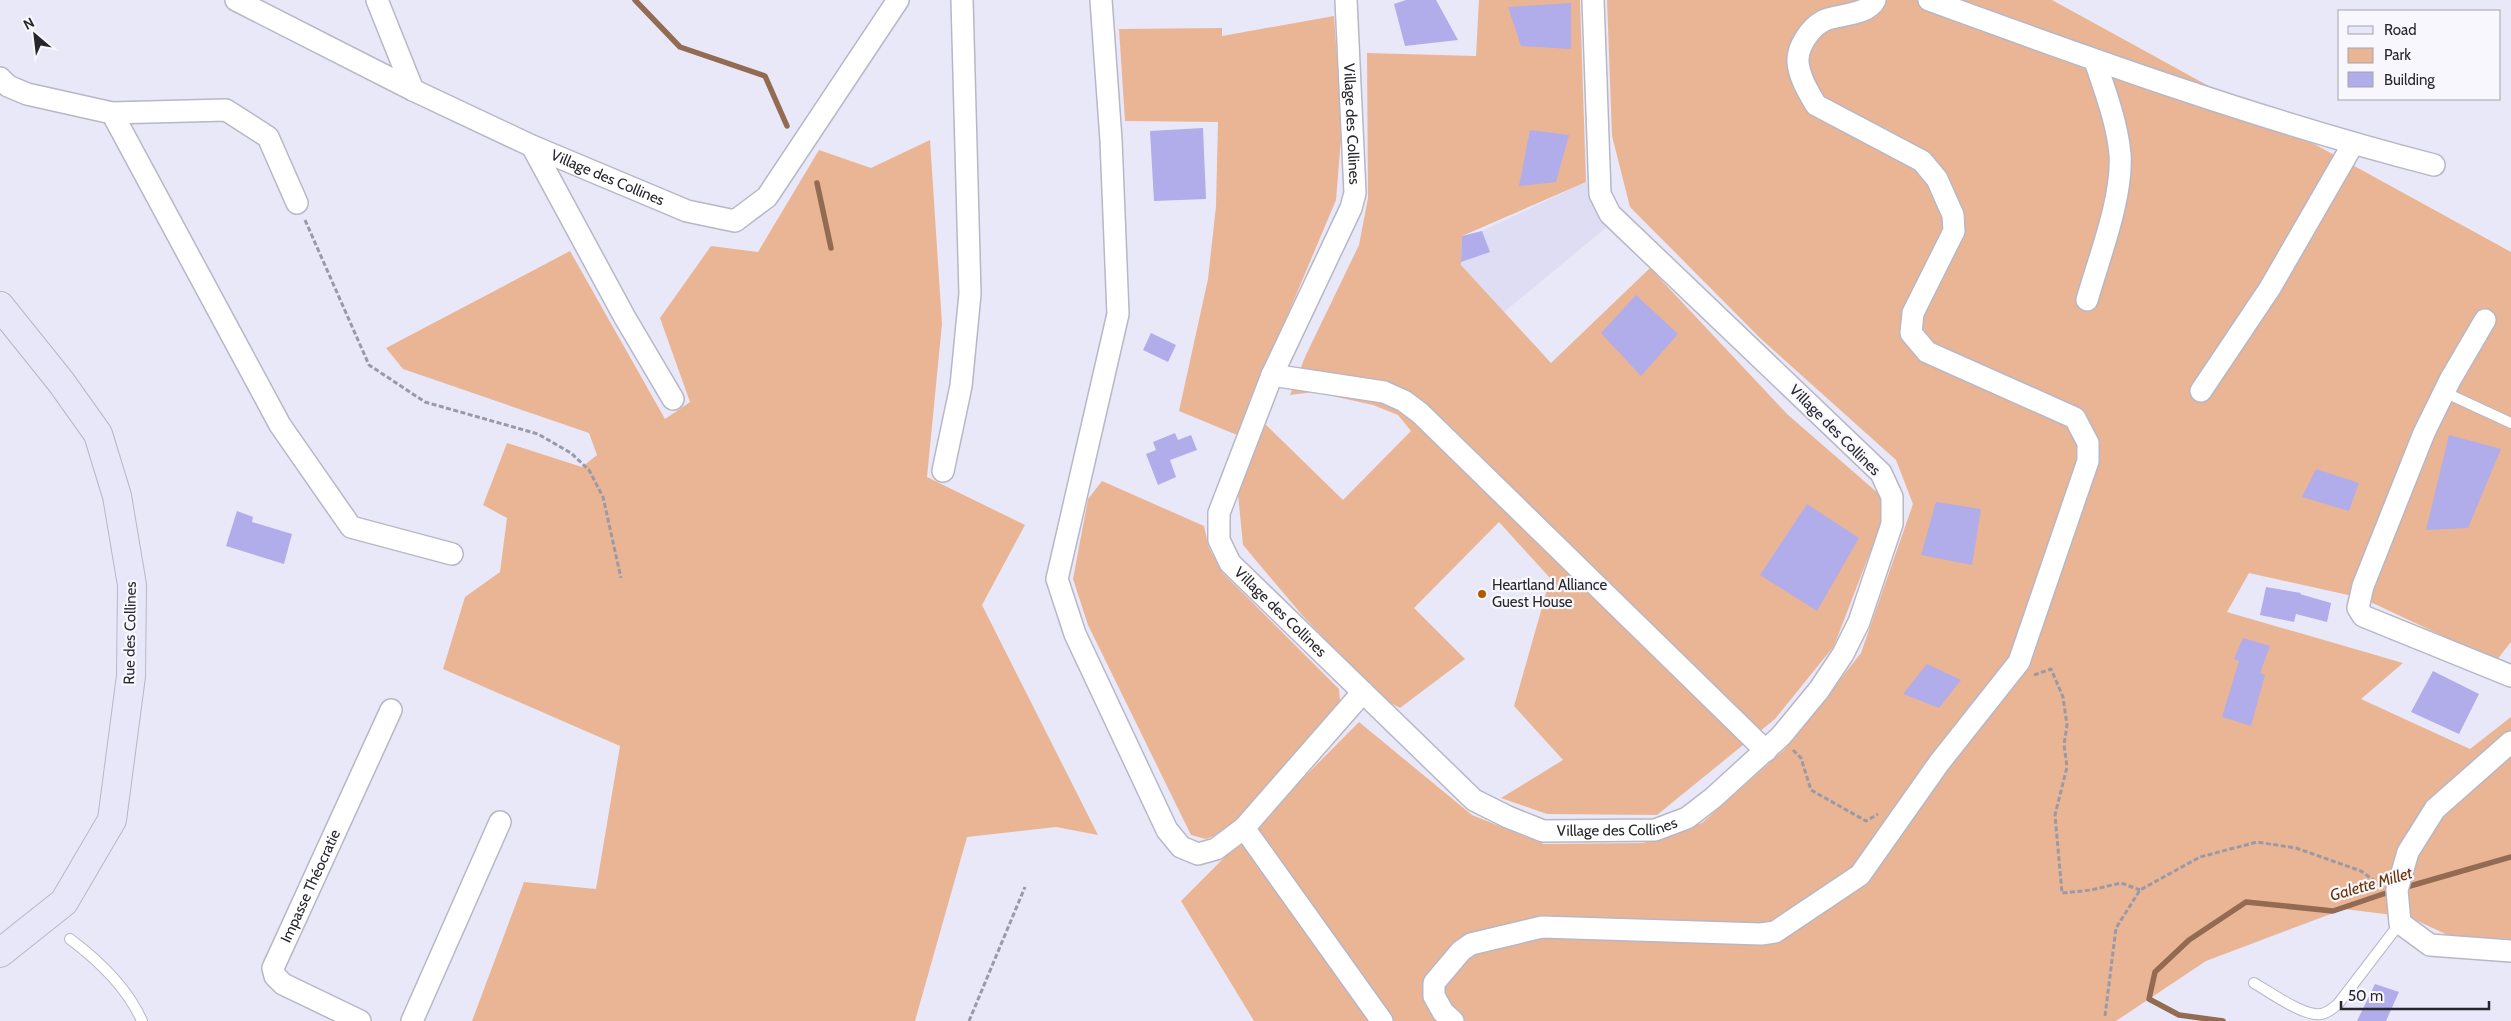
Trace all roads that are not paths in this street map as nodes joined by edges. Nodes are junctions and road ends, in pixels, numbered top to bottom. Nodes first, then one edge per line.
1 (236, 0) edge
2 (377, 0) edge
3 (898, 0) edge
4 (962, 0) edge
5 (1101, 0) edge
6 (1346, 0) edge
7 (1593, 0) edge
8 (1875, 0) edge
9 (1929, 0) edge
10 (2095, 61) junction
11 (0, 78) edge
12 (412, 90) junction
13 (112, 113) junction
14 (2353, 144) junction
15 (532, 146) junction
16 (2434, 165) dead end
17 (297, 203) road end
18 (2087, 300) dead end
19 (0, 306) edge
20 (2485, 320) dead end
21 (1272, 375) junction
22 (2201, 391) dead end
23 (2444, 392) junction
24 (673, 399) dead end
25 (2511, 423) edge
26 (943, 471) dead end
27 (452, 554) dead end
28 (2511, 676) edge
29 (1363, 692) junction
30 (391, 710) dead end
31 (2511, 742) edge
32 (1773, 743) junction
33 (500, 822) dead end
34 (1244, 828) junction
35 (2400, 923) junction
36 (70, 939) dead end
37 (2511, 952) edge
38 (0, 953) edge
39 (2254, 983) dead end
40 (142, 1021) edge
41 (360, 1021) edge
42 (412, 1021) edge
43 (1382, 1021) edge
44 (1453, 1021) edge

1 - 12 street, Village des Collines
2 - 12 street
3 - 15 street, Village des Collines
4 - 26 street
5 - 34 street
6 - 21 street, Village des Collines
7 - 32 street, Village des Collines
8 - 44 street
9 - 10 street
10 - 14 street
10 - 18 street
11 - 13 street
12 - 15 street, Village des Collines
13 - 17 street
13 - 27 street
14 - 16 street
14 - 22 street
15 - 24 street
19 - 38 street, Rue des Collines
20 - 23 street
21 - 29 street, Village des Collines
21 - 32 street
23 - 25 lane
23 - 28 street
29 - 32 street, Village des Collines
29 - 34 street
30 - 41 street, Impasse Théocratie
31 - 35 street
33 - 42 street
34 - 43 street
35 - 37 street
35 - 39 lane
36 - 40 lane

